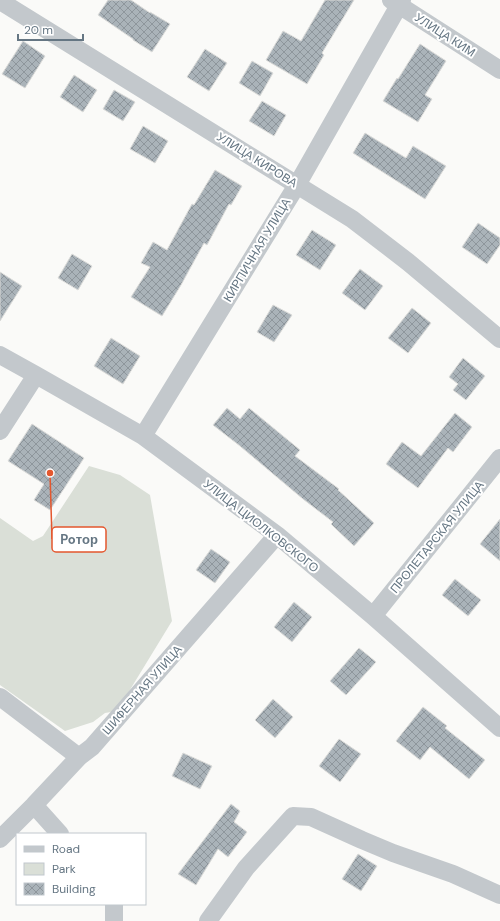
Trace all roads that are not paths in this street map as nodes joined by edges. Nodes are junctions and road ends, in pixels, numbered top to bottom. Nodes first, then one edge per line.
1 (0, 1) edge
2 (397, 2) edge
3 (500, 70) edge
4 (297, 185) junction
5 (500, 340) edge
6 (0, 356) edge
7 (36, 375) junction
8 (0, 431) edge
9 (143, 436) junction
10 (500, 458) edge
11 (277, 535) junction
12 (373, 616) junction
13 (0, 697) edge
14 (500, 728) edge
15 (79, 757) junction
16 (34, 805) junction
17 (59, 833) edge
18 (0, 839) edge
19 (500, 894) edge
20 (114, 905) edge
21 (114, 921) edge
22 (208, 921) edge

1 - 4 street, УЛИЦА КИРОВА
2 - 3 street, УЛИЦА КИМ
2 - 4 street, КИРПИЧНАЯ УЛИЦА
4 - 5 street, УЛИЦА КИРОВА
4 - 9 street, КИРПИЧНАЯ УЛИЦА
6 - 7 street, УЛИЦА ЦИОЛКОВСКОГО
7 - 8 street
7 - 9 street, УЛИЦА ЦИОЛКОВСКОГО
9 - 11 street, УЛИЦА ЦИОЛКОВСКОГО
10 - 12 street, ПРОЛЕТАРСКАЯ УЛИЦА
11 - 12 street, УЛИЦА ЦИОЛКОВСКОГО
11 - 15 street, ШИФЕРНАЯ УЛИЦА
12 - 14 street, УЛИЦА ЦИОЛКОВСКОГО
13 - 15 street
15 - 16 street, ШИФЕРНАЯ УЛИЦА
16 - 17 street
16 - 18 street, ШИФЕРНАЯ УЛИЦА
19 - 22 street
20 - 21 street

